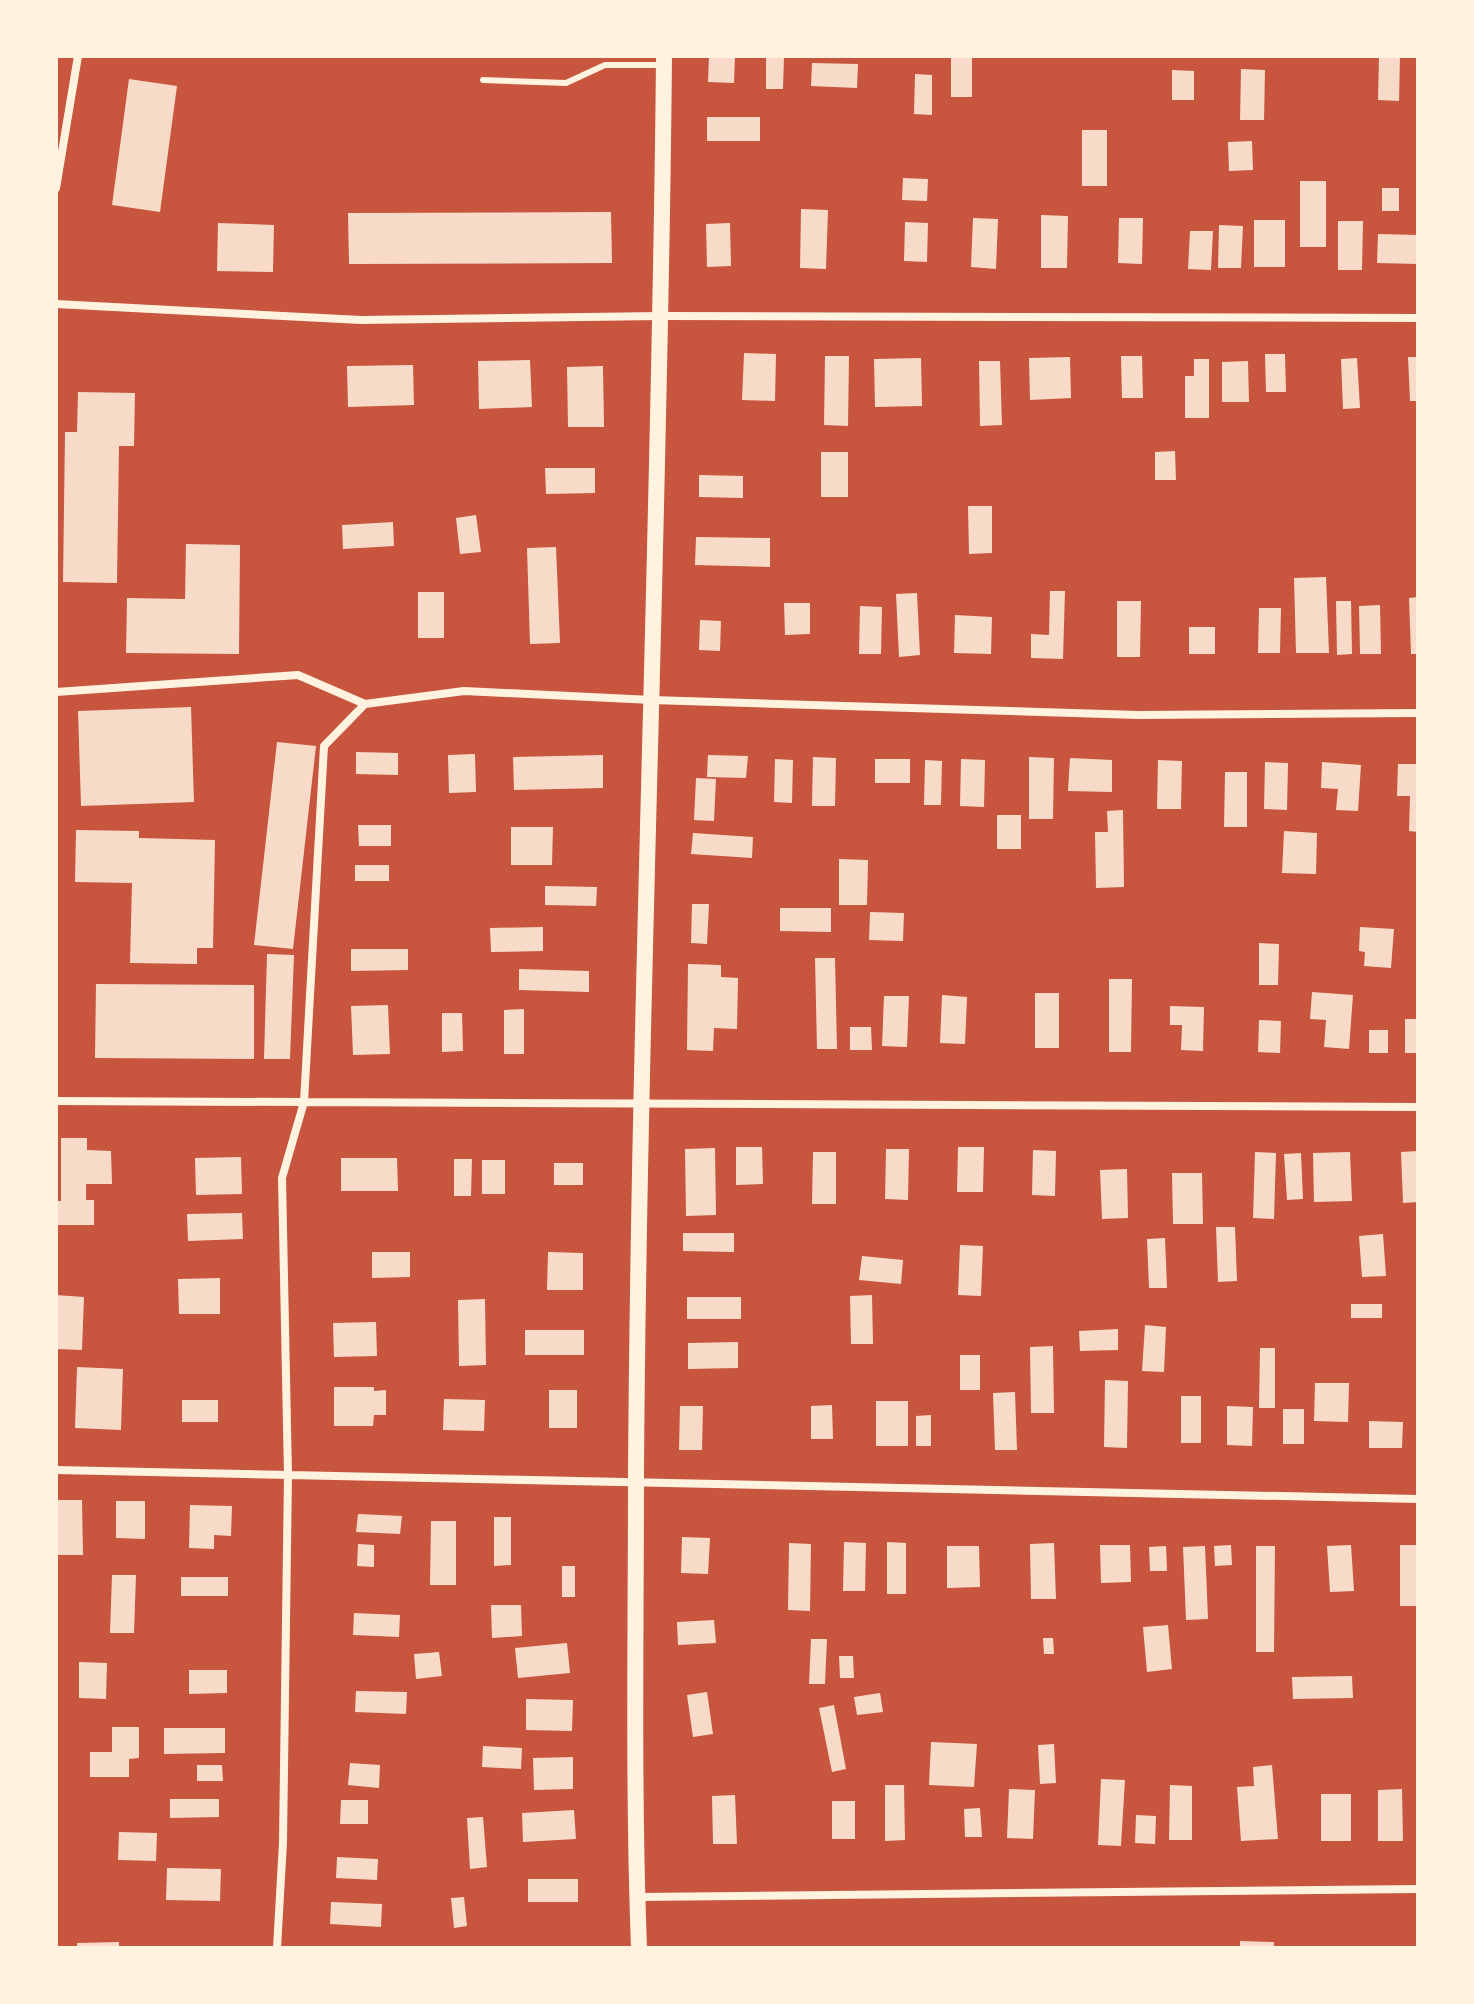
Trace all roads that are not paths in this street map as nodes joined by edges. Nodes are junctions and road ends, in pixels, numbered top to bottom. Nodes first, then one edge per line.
1 (78, 56) edge
2 (664, 60) edge
3 (483, 80) dead end
4 (56, 188) edge
5 (56, 304) edge
6 (661, 316) junction
7 (1418, 318) edge
8 (56, 692) edge
9 (652, 700) junction
10 (365, 704) junction
11 (1418, 713) edge
12 (56, 1101) edge
13 (304, 1102) junction
14 (642, 1103) junction
15 (1418, 1107) edge
16 (56, 1470) edge
17 (288, 1475) junction
18 (636, 1482) junction
19 (1418, 1499) edge
20 (1418, 1889) edge
21 (637, 1897) junction
22 (277, 1948) edge
23 (639, 1948) edge

1 - 4 street
2 - 3 lane
2 - 6 main road
5 - 6 street
6 - 7 street
6 - 9 main road
8 - 10 street
9 - 10 street
9 - 11 street
9 - 14 main road
10 - 13 street
12 - 13 street
13 - 14 street
13 - 17 street
14 - 15 street
14 - 18 main road
16 - 17 street
17 - 18 street
17 - 22 street
18 - 19 street
18 - 21 main road
20 - 21 street
21 - 23 main road

